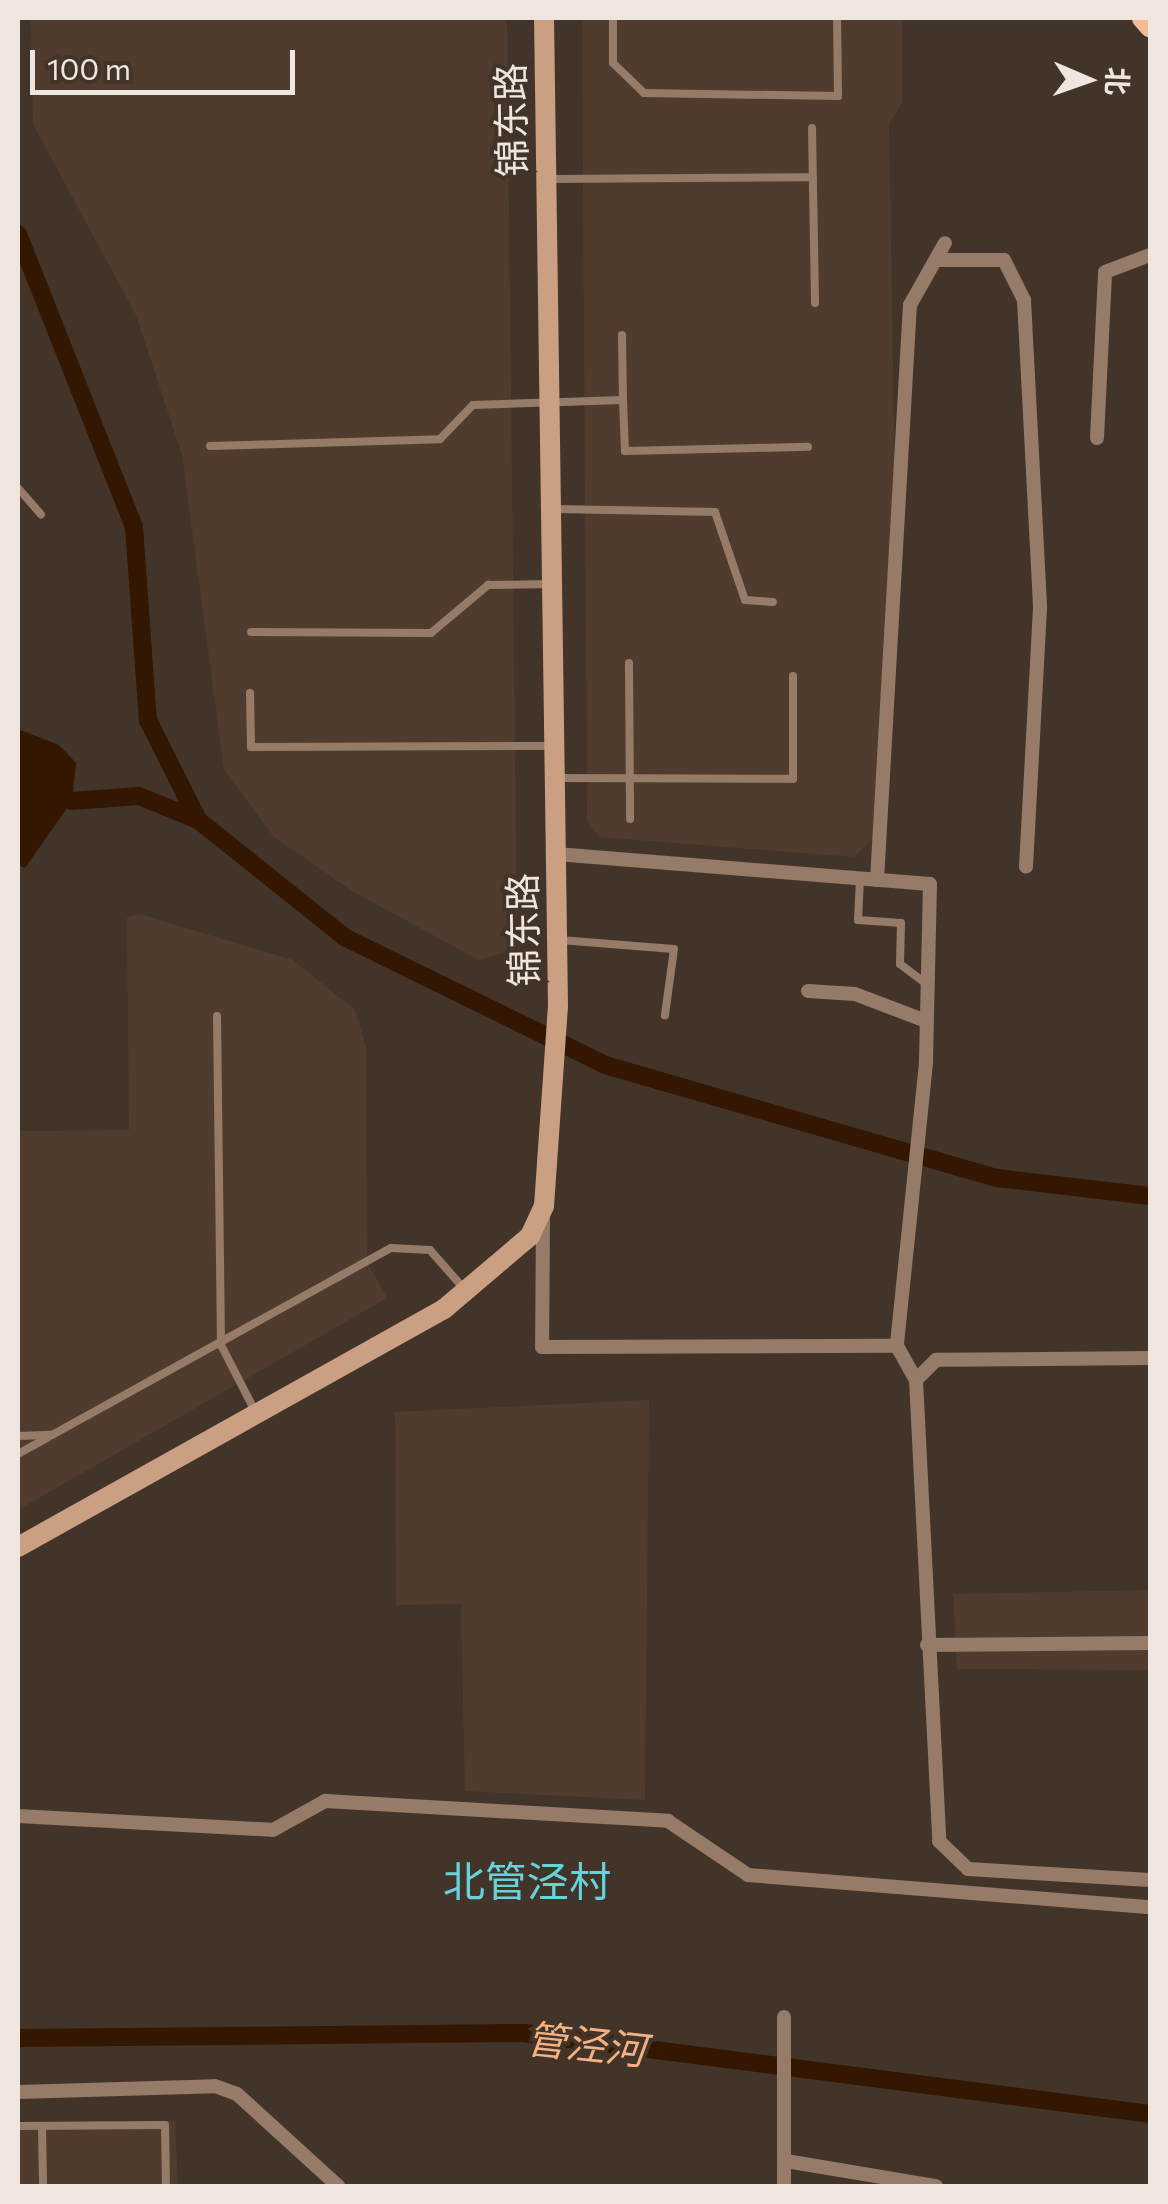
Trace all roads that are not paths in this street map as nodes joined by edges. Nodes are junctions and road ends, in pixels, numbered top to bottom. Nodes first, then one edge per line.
1 (544, 18) edge
2 (613, 18) edge
3 (836, 18) edge
4 (1144, 18) edge
5 (1150, 26) edge
6 (812, 128) dead end
7 (812, 177) junction
8 (546, 180) junction
9 (945, 243) dead end
10 (1150, 255) edge
11 (936, 260) junction
12 (815, 303) dead end
13 (622, 335) dead end
14 (622, 400) junction
15 (549, 401) junction
16 (1097, 438) dead end
17 (210, 446) dead end
18 (808, 448) dead end
19 (18, 488) edge
20 (550, 509) junction
21 (41, 514) dead end
22 (552, 584) junction
23 (774, 602) dead end
24 (251, 632) dead end
25 (629, 663) dead end
26 (792, 676) dead end
27 (250, 693) dead end
28 (554, 746) junction
29 (556, 778) junction
30 (630, 778) junction
31 (630, 819) dead end
32 (556, 854) junction
33 (1026, 867) dead end
34 (860, 878) junction
35 (877, 880) junction
36 (557, 940) junction
37 (928, 984) junction
38 (808, 991) dead end
39 (665, 1015) dead end
40 (217, 1016) dead end
41 (926, 1021) junction
42 (544, 1206) junction
43 (466, 1292) junction
44 (221, 1346) junction
45 (896, 1346) junction
46 (1150, 1358) edge
47 (916, 1380) junction
48 (256, 1413) junction
49 (52, 1435) junction
50 (18, 1436) edge
51 (18, 1454) edge
52 (18, 1547) edge
53 (1150, 1643) edge
54 (927, 1645) junction
55 (18, 1816) edge
56 (1150, 1880) edge
57 (1150, 1906) edge
58 (784, 2017) dead end
59 (18, 2092) edge
60 (18, 2126) edge
61 (42, 2126) junction
62 (786, 2161) junction
63 (43, 2186) edge
64 (166, 2186) edge
65 (338, 2186) edge
66 (784, 2186) edge
67 (936, 2186) edge

1 - 8 main road, 锦东路
2 - 3 lane
4 - 5 main road
6 - 7 lane
7 - 8 lane
7 - 12 lane
8 - 15 main road, 锦东路
9 - 11 street
10 - 16 street
11 - 33 street
11 - 35 street
13 - 14 lane
14 - 15 lane
14 - 18 lane
15 - 17 lane
15 - 20 main road, 锦东路
19 - 21 lane
20 - 22 main road, 锦东路
20 - 23 lane
22 - 24 lane
22 - 28 main road, 锦东路
25 - 30 lane
26 - 30 lane
27 - 28 lane
28 - 29 main road, 锦东路
29 - 30 lane
29 - 32 main road, 锦东路
30 - 31 lane
32 - 34 street
32 - 36 main road, 锦东路
34 - 35 street
34 - 37 lane
35 - 37 street
36 - 39 lane
36 - 42 main road, 锦东路
37 - 41 street
38 - 41 street
40 - 44 lane
41 - 45 street
42 - 43 main road, 锦东路
42 - 45 street
43 - 44 lane
43 - 48 main road, 锦东路
44 - 48 lane
44 - 49 lane
45 - 47 street
46 - 47 street
47 - 54 street
48 - 52 main road, 锦东路
49 - 50 lane
49 - 51 lane
53 - 54 street
54 - 56 street
55 - 57 street
58 - 62 street
59 - 65 street
60 - 61 lane
61 - 63 lane
61 - 64 lane
62 - 66 street
62 - 67 street

